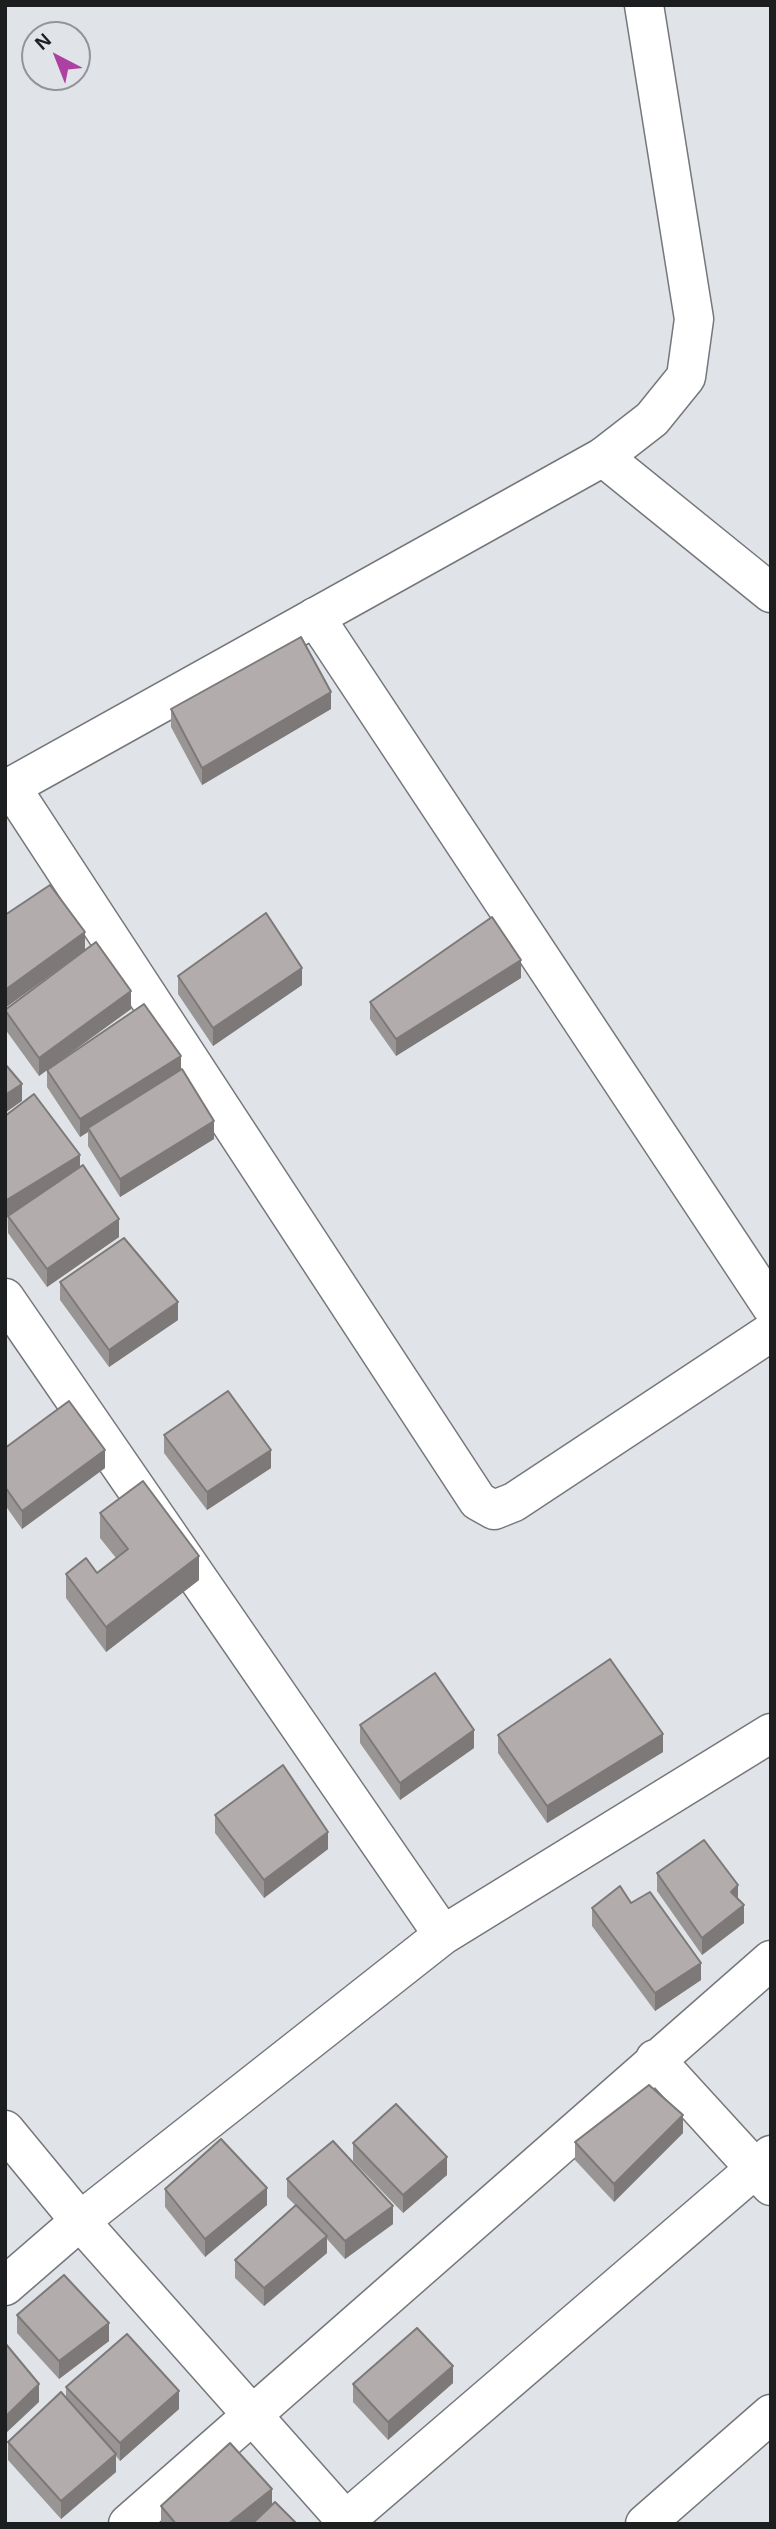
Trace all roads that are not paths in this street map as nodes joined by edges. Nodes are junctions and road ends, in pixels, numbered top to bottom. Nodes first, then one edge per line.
1 (644, 5) edge
2 (603, 457) junction
3 (771, 593) edge
4 (315, 617) junction
5 (8, 788) edge
6 (5, 1298) edge
7 (771, 1306) edge
8 (771, 1332) edge
9 (771, 1733) edge
10 (443, 1935) junction
11 (771, 1960) edge
12 (655, 2059) junction
13 (5, 2130) edge
14 (765, 2170) edge
15 (80, 2221) junction
16 (5, 2286) edge
17 (771, 2414) edge
18 (251, 2416) junction
19 (347, 2522) edge
20 (128, 2524) edge
21 (645, 2524) edge

1 - 2 street
2 - 3 street
2 - 4 street
4 - 5 street
4 - 7 street
5 - 8 street
6 - 10 street
9 - 10 street
10 - 15 street
11 - 12 street
12 - 14 street
12 - 18 street
13 - 15 street
14 - 19 street
15 - 16 street
15 - 18 street
17 - 21 street
18 - 19 street
18 - 20 street

